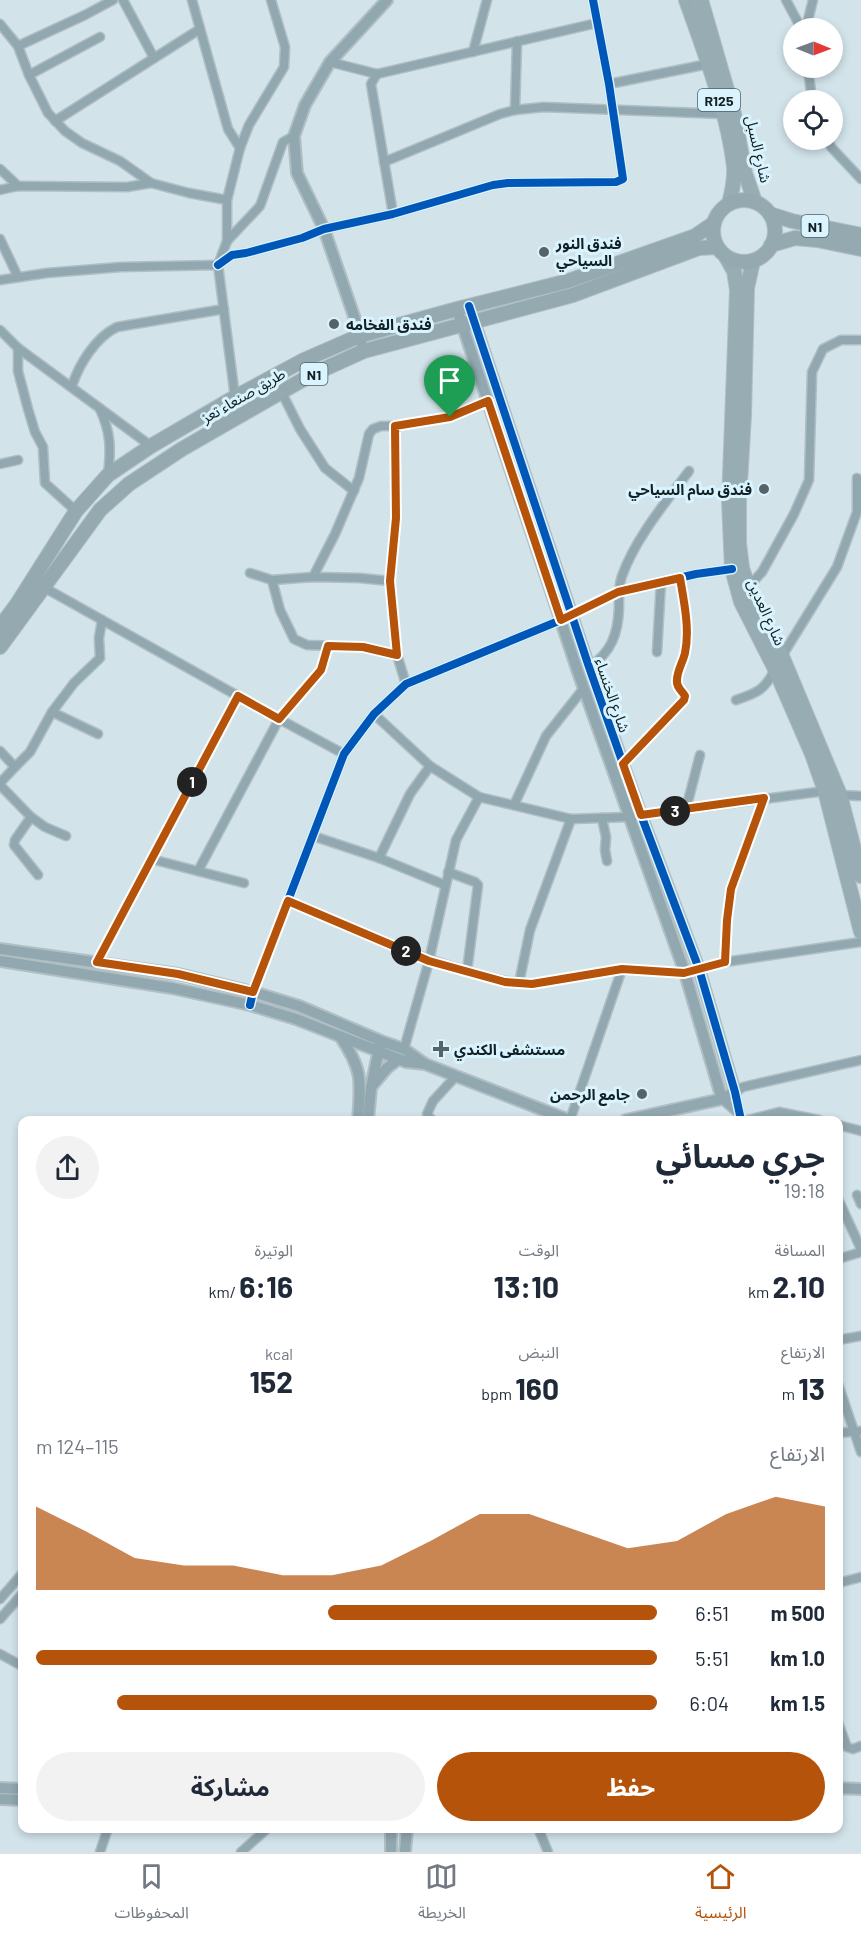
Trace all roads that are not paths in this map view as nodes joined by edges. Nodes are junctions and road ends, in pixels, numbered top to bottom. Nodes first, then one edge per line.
1 (113, 0) edge
2 (123, 0) edge
3 (192, 0) edge
4 (271, 0) edge
5 (387, 0) edge
6 (487, 0) edge
7 (593, 0) edge
8 (686, 0) edge
9 (701, 0) edge
10 (786, 0) edge
11 (813, 0) edge
12 (796, 18) edge
13 (808, 18) edge
14 (597, 23) junction
15 (0, 24) edge
16 (200, 29) junction
17 (100, 37) dead end
18 (517, 42) junction
19 (18, 46) junction
20 (473, 52) junction
21 (154, 58) junction
22 (330, 62) junction
23 (708, 64) junction
24 (376, 74) junction
25 (28, 75) junction
26 (609, 84) junction
27 (613, 109) junction
28 (515, 110) junction
29 (723, 114) junction
30 (55, 121) junction
31 (294, 136) junction
32 (240, 148) junction
33 (834, 150) edge
34 (384, 162) junction
35 (0, 170) edge
36 (861, 179) edge
37 (151, 183) junction
38 (18, 186) junction
39 (0, 190) edge
40 (226, 200) junction
41 (754, 202) junction
42 (729, 204) junction
43 (393, 214) junction
44 (770, 214) junction
45 (714, 223) junction
46 (324, 229) junction
47 (861, 236) edge
48 (0, 239) edge
49 (227, 241) junction
50 (771, 245) junction
51 (861, 249) edge
52 (722, 252) junction
53 (753, 261) junction
54 (218, 265) junction
55 (18, 277) junction
56 (0, 280) edge
57 (463, 307) junction
58 (224, 309) junction
59 (469, 322) junction
60 (0, 330) edge
61 (359, 336) junction
62 (861, 339) edge
63 (18, 348) junction
64 (363, 351) junction
65 (72, 386) junction
66 (282, 393) junction
67 (235, 397) junction
68 (488, 401) junction
69 (100, 407) junction
70 (395, 426) junction
71 (172, 433) junction
72 (151, 446) junction
73 (182, 449) junction
74 (18, 460) dead end
75 (0, 464) edge
76 (689, 471) dead end
77 (108, 475) junction
78 (857, 478) dead end
79 (354, 491) junction
80 (76, 511) junction
81 (732, 569) junction
82 (250, 573) dead end
83 (313, 578) junction
84 (680, 578) junction
85 (272, 580) junction
86 (390, 581) junction
87 (661, 582) junction
88 (749, 586) junction
89 (45, 588) junction
90 (618, 592) junction
91 (566, 618) junction
92 (102, 620) junction
93 (0, 627) edge
94 (328, 646) junction
95 (0, 648) edge
96 (657, 652) dead end
97 (397, 655) junction
98 (782, 656) junction
99 (589, 666) junction
100 (775, 669) junction
101 (406, 684) junction
102 (584, 688) junction
103 (238, 696) junction
104 (736, 700) dead end
105 (52, 712) junction
106 (374, 714) junction
107 (279, 719) junction
108 (98, 734) dead end
109 (0, 751) edge
110 (344, 754) junction
111 (700, 755) dead end
112 (623, 764) junction
113 (430, 766) junction
114 (15, 767) junction
115 (0, 784) edge
116 (825, 791) junction
117 (840, 795) junction
118 (861, 796) edge
119 (479, 797) junction
120 (764, 798) junction
121 (514, 805) junction
122 (686, 809) junction
123 (641, 815) junction
124 (31, 817) junction
125 (628, 817) junction
126 (602, 818) junction
127 (571, 819) junction
128 (66, 836) dead end
129 (313, 836) junction
130 (379, 858) junction
131 (151, 859) junction
132 (607, 861) dead end
133 (198, 871) junction
134 (448, 872) junction
135 (38, 875) dead end
136 (861, 876) edge
137 (244, 883) dead end
138 (445, 885) junction
139 (288, 901) junction
140 (861, 932) edge
141 (861, 942) edge
142 (0, 948) edge
143 (0, 960) edge
144 (429, 961) junction
145 (97, 962) junction
146 (725, 962) junction
147 (622, 969) junction
148 (699, 969) junction
149 (466, 971) junction
150 (684, 973) junction
151 (519, 983) junction
152 (253, 992) junction
153 (250, 1005) junction
154 (340, 1036) junction
155 (380, 1046) junction
156 (401, 1054) junction
157 (861, 1060) edge
158 (456, 1076) junction
159 (366, 1087) junction
160 (735, 1092) junction
161 (722, 1099) junction
162 (359, 1116) edge
163 (368, 1116) edge
164 (429, 1116) edge
165 (560, 1116) edge
166 (571, 1116) edge
167 (644, 1116) edge
168 (739, 1116) edge
169 (740, 1116) edge
170 (764, 1116) edge
171 (801, 1116) edge
172 (843, 1126) edge
173 (861, 1131) edge
174 (857, 1195) dead end
175 (861, 1204) edge
176 (843, 1210) edge
177 (861, 1251) edge
178 (843, 1258) edge
179 (861, 1336) edge
180 (843, 1339) edge
181 (843, 1396) edge
182 (858, 1431) edge
183 (843, 1432) edge
184 (861, 1452) edge
185 (861, 1577) edge
186 (18, 1579) edge
187 (843, 1582) edge
188 (0, 1599) edge
189 (18, 1599) edge
190 (0, 1619) edge
191 (0, 1654) edge
192 (18, 1664) edge
193 (843, 1736) edge
194 (861, 1746) edge
195 (0, 1788) edge
196 (843, 1788) edge
197 (861, 1789) edge
198 (18, 1790) edge
199 (18, 1792) edge
200 (0, 1799) edge
201 (106, 1833) edge
202 (262, 1833) edge
203 (391, 1833) edge
204 (407, 1833) edge
205 (540, 1833) edge
206 (100, 1852) edge
207 (241, 1852) edge
208 (391, 1852) edge
209 (405, 1852) edge
210 (548, 1852) edge

1 - 19 street
2 - 21 street
3 - 16 street
4 - 32 street
5 - 22 street
6 - 20 street
7 - 14 street
8 - 23 main road, شارع السبل / R125
9 - 41 main road, شارع السبل / R125
10 - 12 street
11 - 13 street
14 - 18 street
14 - 26 street
15 - 19 street
16 - 21 street
16 - 32 street
17 - 25 street
18 - 20 street
18 - 28 street
19 - 25 street
20 - 24 street
21 - 30 street
22 - 24 street
22 - 31 street
23 - 26 street
23 - 29 main road, شارع السبل / R125
24 - 34 street
25 - 30 street
26 - 27 street
27 - 28 street
27 - 29 street
27 - 43 street
28 - 34 street
29 - 42 main road, شارع السبل / R125
30 - 37 street
31 - 46 street
31 - 49 street
32 - 40 street
33 - 36 street
34 - 43 street
35 - 38 street
37 - 38 street
37 - 40 street
38 - 39 street
40 - 49 street
41 - 42 highway
41 - 44 highway
42 - 45 highway
43 - 46 street
44 - 47 highway, N1
44 - 50 highway
45 - 52 highway
45 - 57 highway, طريق صنعاء تعز / N1
46 - 54 street
46 - 61 street
48 - 55 street
49 - 54 street
50 - 51 highway, N1
50 - 53 highway
52 - 53 highway
52 - 59 highway, طريق صنعاء تعز / N1
52 - 81 main road, شارع العدين
53 - 88 main road, شارع العدين
54 - 55 street
54 - 58 street
55 - 56 street
57 - 59 street, شارع الخنساء
57 - 61 highway, طريق صنعاء تعز / N1
58 - 65 street
58 - 67 street
59 - 64 highway, طريق صنعاء تعز / N1
59 - 68 street, شارع الخنساء
59 - 91 street, شارع الخنساء
60 - 63 street
61 - 64 street
61 - 67 highway, طريق صنعاء تعز / N1
62 - 88 street
63 - 65 street
63 - 80 street
64 - 66 highway, طريق صنعاء تعز / N1
65 - 69 street
66 - 73 highway, طريق صنعاء تعز / N1
66 - 79 street
67 - 71 highway, طريق صنعاء تعز / N1
68 - 70 street
68 - 91 street, شارع الخنساء
69 - 72 street
69 - 77 street
70 - 79 street
70 - 86 street
71 - 72 highway, طريق صنعاء تعز / N1
71 - 73 highway
72 - 77 highway, طريق صنعاء تعز / N1
73 - 89 highway, طريق صنعاء تعز / N1
74 - 75 street
76 - 90 street
77 - 80 highway, طريق صنعاء تعز / N1
78 - 98 street
79 - 83 street
80 - 93 highway, طريق صنعاء تعز / N1
81 - 84 street
81 - 100 main road, شارع العدين
82 - 85 street
83 - 85 street
83 - 86 street
84 - 87 street
84 - 112 street
85 - 94 street
86 - 97 street
87 - 90 street
87 - 96 street
88 - 98 main road, شارع العدين
89 - 92 street
89 - 95 highway, طريق صنعاء تعز / N1
90 - 91 street
90 - 99 street
91 - 99 street, شارع الخنساء
91 - 101 street
91 - 102 street, شارع الخنساء
92 - 103 street
92 - 105 street
94 - 97 street
94 - 107 street
97 - 101 street
98 - 117 main road, شارع العدين
99 - 112 street, شارع الخنساء
100 - 104 street
100 - 116 main road, شارع العدين
101 - 106 street
102 - 121 street
102 - 125 street, شارع الخنساء
103 - 107 street
103 - 131 street
105 - 108 street
105 - 114 street
106 - 110 street
106 - 113 street
107 - 110 street
107 - 133 street
109 - 114 street
110 - 129 street
111 - 122 street
112 - 123 street, شارع الخنساء
113 - 119 street
113 - 130 street
114 - 115 street
115 - 124 street
116 - 120 street
116 - 140 main road, شارع العدين
117 - 118 street
117 - 136 main road, شارع العدين
119 - 121 street
119 - 134 street
120 - 122 street
120 - 146 street
121 - 127 street
122 - 123 street
123 - 125 street
123 - 148 street, شارع الخنساء
124 - 128 street
124 - 135 street
125 - 126 street
125 - 150 street, شارع الخنساء
126 - 127 street
126 - 132 street
127 - 151 street
129 - 130 street
129 - 139 street
130 - 138 street
131 - 133 street
131 - 145 street
133 - 137 street
134 - 138 street
134 - 149 street
138 - 144 street
139 - 144 street
139 - 152 street
141 - 146 street
142 - 145 street
143 - 153 street
144 - 149 street
144 - 156 street
145 - 152 street
146 - 148 street
147 - 150 street
147 - 151 street
147 - 166 street
148 - 150 street
148 - 160 street, شارع الخنساء
149 - 151 street
150 - 161 street, شارع الخنساء
152 - 153 street
152 - 155 street
153 - 154 street
154 - 155 street
154 - 159 street
155 - 156 street
155 - 159 street
156 - 158 street
156 - 159 street
157 - 160 street
158 - 164 street
158 - 165 street
159 - 162 street
159 - 163 street
160 - 161 street
160 - 169 street
161 - 167 street
161 - 168 street
170 - 171 street
172 - 173 street
174 - 175 street
176 - 177 street
177 - 178 street
179 - 180 street
181 - 182 street
182 - 183 street
182 - 184 street
185 - 187 street
186 - 188 street
189 - 190 street
191 - 192 street
193 - 194 street
195 - 198 street
196 - 197 street
199 - 200 street
201 - 206 street
202 - 207 street
203 - 208 street
204 - 209 street
205 - 210 street

